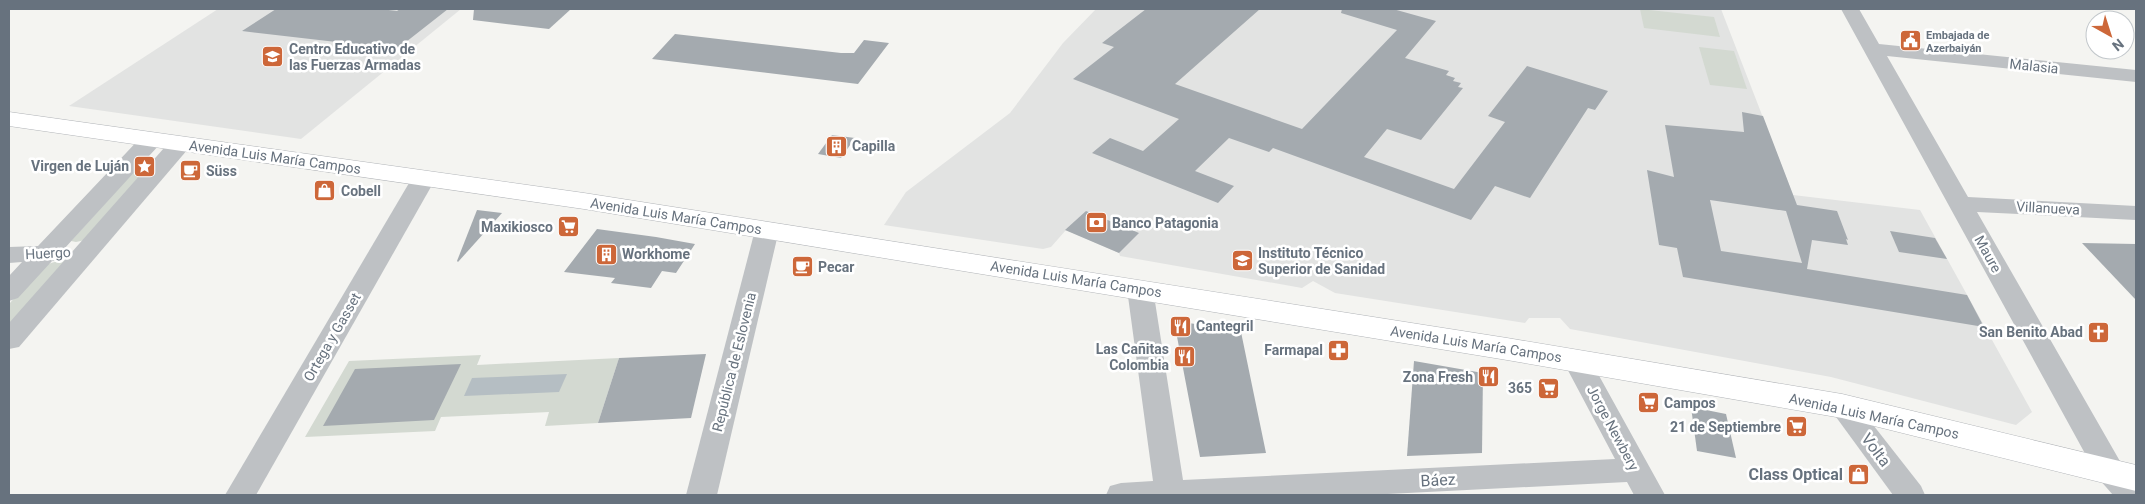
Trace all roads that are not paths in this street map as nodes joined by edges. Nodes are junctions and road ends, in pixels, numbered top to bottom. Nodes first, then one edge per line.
1 (1850, 9) edge
2 (1873, 49) junction
3 (2136, 76) edge
4 (9, 119) edge
5 (152, 139) junction
6 (180, 144) junction
7 (424, 178) junction
8 (1959, 204) junction
9 (2136, 213) edge
10 (767, 230) junction
11 (88, 251) junction
12 (45, 254) junction
13 (9, 255) edge
14 (1140, 289) junction
15 (9, 292) edge
16 (9, 340) edge
17 (1577, 361) junction
18 (1842, 406) junction
19 (2123, 475) edge
20 (1642, 483) edge
21 (1170, 494) edge
22 (240, 495) edge
23 (701, 495) edge
24 (1121, 495) edge
25 (1910, 495) edge
26 (2132, 495) edge

1 - 2 street, Maure
2 - 3 street, Malasia
2 - 8 street, Maure
4 - 5 main road, Avenida Luis María Campos
5 - 6 main road, Avenida Luis María Campos
5 - 12 street
6 - 7 main road, Avenida Luis María Campos
6 - 11 street
7 - 10 main road, Avenida Luis María Campos
7 - 22 street, Ortega y Gasset
8 - 9 street, Villanueva
8 - 19 street, Maure
10 - 14 main road, Avenida Luis María Campos
10 - 23 street, República de Eslovenia
11 - 12 street, Huergo
11 - 16 street
12 - 13 street, Huergo
12 - 15 street
14 - 17 main road, Avenida Luis María Campos
14 - 21 street
17 - 18 main road, Avenida Luis María Campos
17 - 20 street, Jorge Newbery
18 - 19 main road, Avenida Luis María Campos
18 - 25 street, Volta
19 - 26 street, Maure
20 - 21 street, Báez
21 - 24 street, Báez

